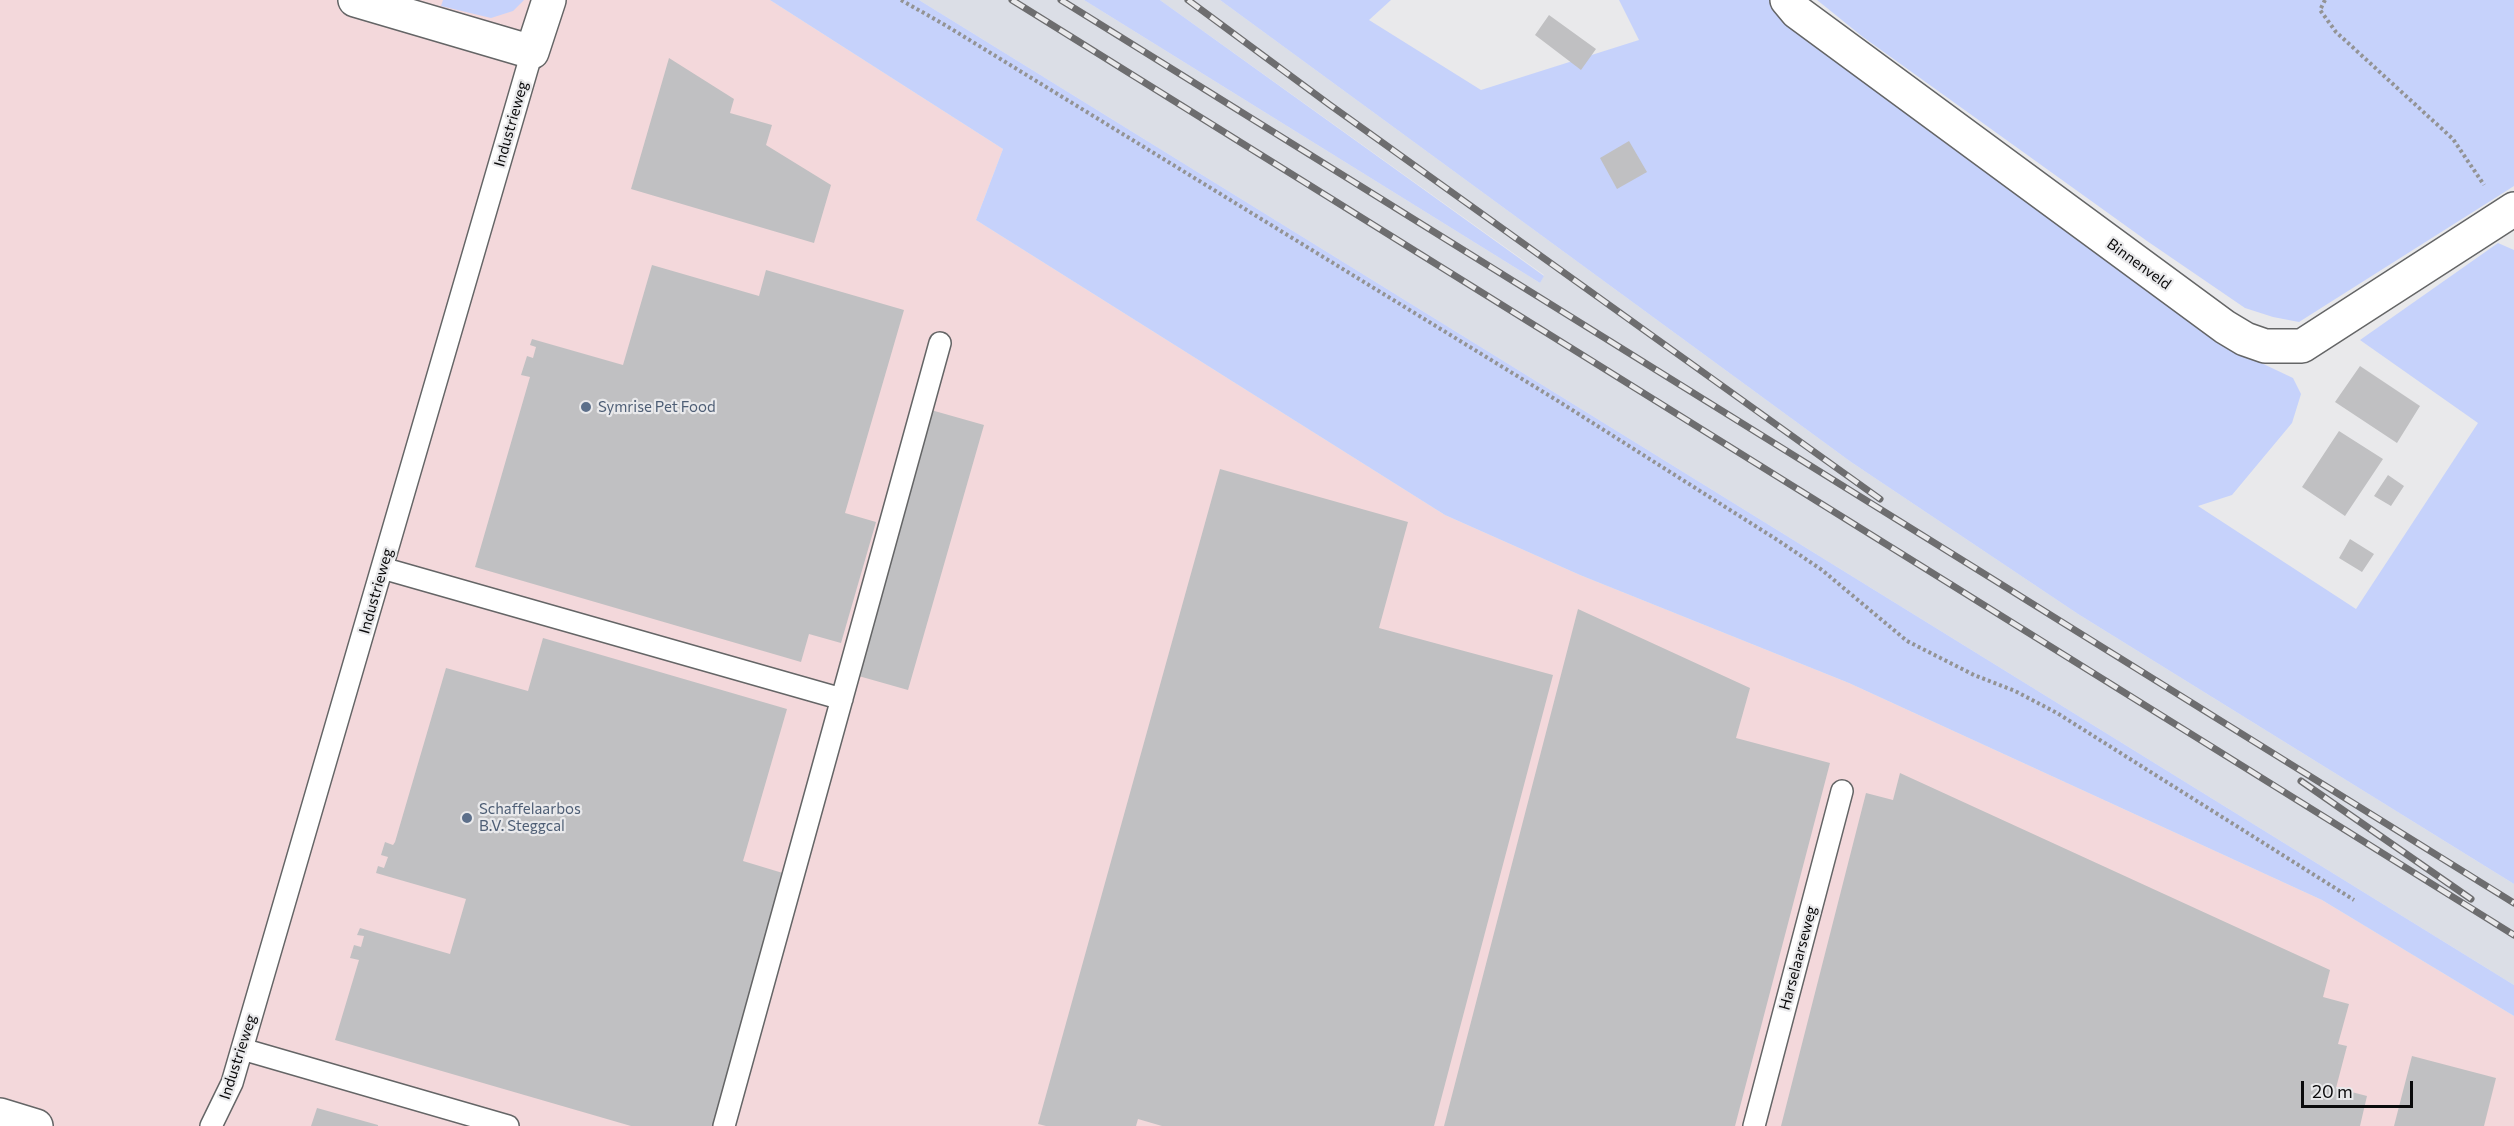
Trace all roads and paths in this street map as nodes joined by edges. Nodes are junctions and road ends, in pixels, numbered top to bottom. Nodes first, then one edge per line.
1 (355, 0) edge
2 (549, 0) edge
3 (901, 0) edge
4 (1787, 0) edge
5 (2325, 0) edge
6 (532, 52) junction
7 (2506, 214) edge
8 (940, 343) dead end
9 (382, 568) junction
10 (842, 699) junction
11 (1842, 790) dead end
12 (2354, 900) dead end
13 (242, 1049) junction
14 (211, 1126) edge
15 (508, 1126) edge
16 (724, 1126) edge
17 (1754, 1126) edge

1 - 6 street
2 - 6 street, Industrieweg
3 - 12 path
4 - 7 street, Binnenveld
5 - 7 path
6 - 9 lane, Industrieweg
8 - 10 lane
9 - 10 lane
9 - 13 lane, Industrieweg
10 - 16 lane
11 - 17 lane, Harselaarseweg
13 - 14 lane, Industrieweg
13 - 15 lane

